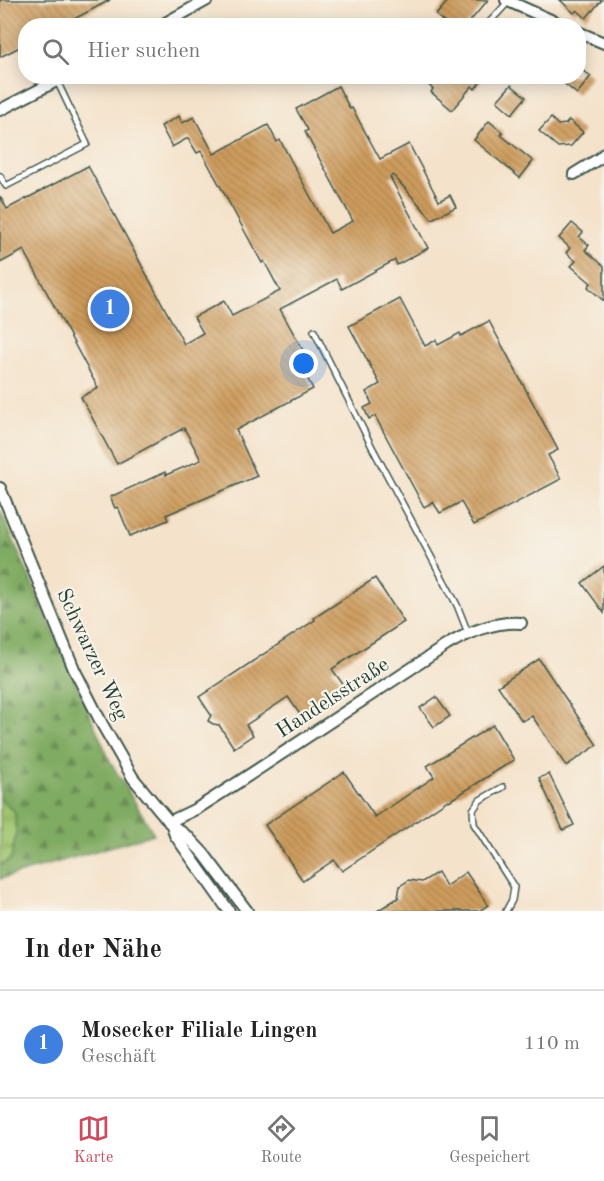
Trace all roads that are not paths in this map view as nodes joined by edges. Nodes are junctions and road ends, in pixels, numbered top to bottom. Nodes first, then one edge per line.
1 (207, 0) edge
2 (507, 1) edge
3 (174, 18) edge
4 (493, 18) edge
5 (546, 18) edge
6 (586, 35) edge
7 (604, 43) edge
8 (51, 84) edge
9 (63, 84) edge
10 (0, 110) edge
11 (604, 154) edge
12 (574, 174) dead end
13 (0, 176) edge
14 (314, 331) dead end
15 (0, 488) edge
16 (521, 622) dead end
17 (469, 635) junction
18 (503, 787) dead end
19 (171, 823) junction
20 (229, 911) edge
21 (247, 911) edge
22 (506, 911) edge

1 - 3 street
2 - 4 lane
2 - 5 street
6 - 7 street
8 - 10 street
9 - 13 lane
11 - 12 street
14 - 17 lane
15 - 19 street, Schwarzer Weg
16 - 17 street, Handelsstraße
17 - 19 street, Handelsstraße
18 - 22 lane
19 - 20 street, Schwarzer Weg
19 - 21 street, Schwarzer Weg

